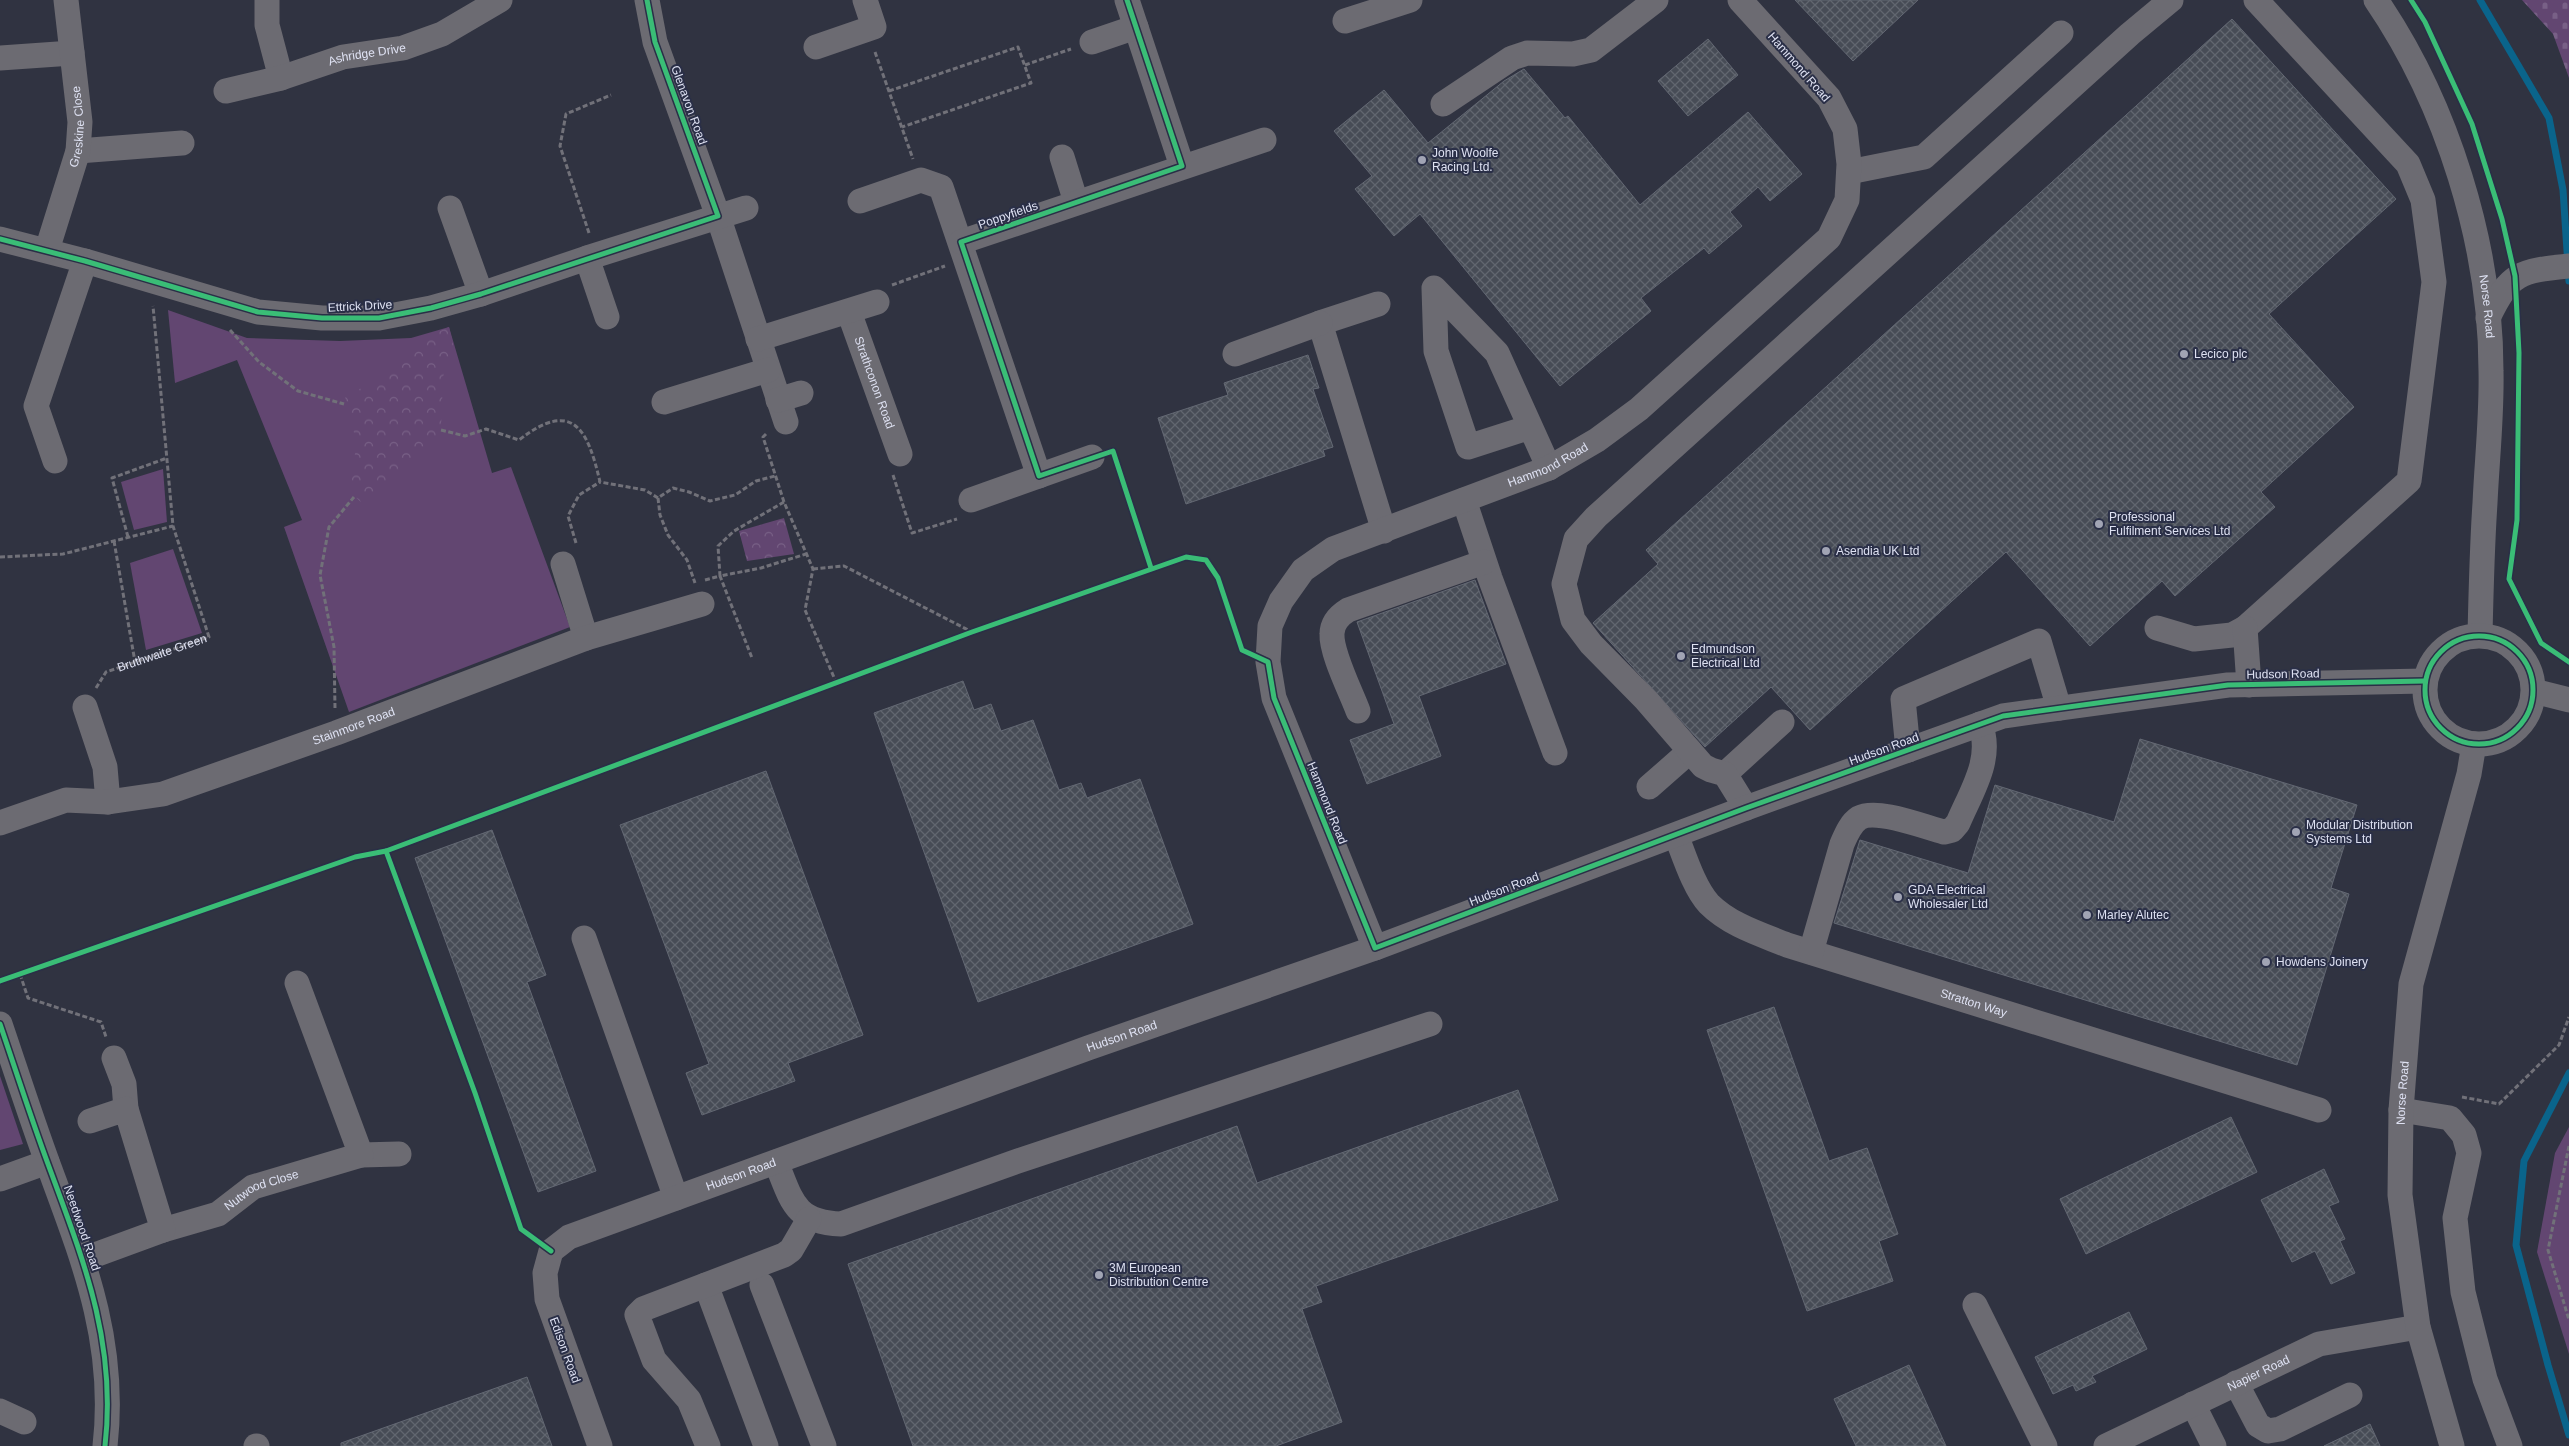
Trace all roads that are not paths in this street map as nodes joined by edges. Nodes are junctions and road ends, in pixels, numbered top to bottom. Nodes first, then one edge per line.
1 (66, 0) edge
2 (267, 0) edge
3 (647, 0) edge
4 (865, 0) edge
5 (1127, 0) edge
6 (1410, 0) edge
7 (1656, 0) edge
8 (1740, 0) edge
9 (2171, 0) edge
10 (2256, 0) edge
11 (2376, 0) edge
12 (486, 3) edge
13 (1345, 21) dead end
14 (1136, 27) junction
15 (2061, 33) dead end
16 (1092, 42) road end
17 (816, 47) dead end
18 (72, 53) junction
19 (0, 58) edge
20 (281, 78) junction
21 (226, 91) dead end
22 (1443, 104) dead end
23 (1264, 140) dead end
24 (182, 143) dead end
25 (78, 151) junction
26 (1062, 157) dead end
27 (1182, 166) junction
28 (1849, 172) junction
29 (860, 201) dead end
30 (1076, 202) junction
31 (450, 208) dead end
32 (746, 208) dead end
33 (718, 216) junction
34 (0, 238) edge
35 (47, 250) junction
36 (964, 250) junction
37 (592, 257) junction
38 (85, 261) junction
39 (2569, 266) edge
40 (481, 294) junction
41 (877, 302) road end
42 (1378, 304) dead end
43 (849, 312) junction
44 (606, 317) dead end
45 (2488, 318) junction
46 (1320, 323) junction
47 (758, 339) junction
48 (1234, 354) dead end
49 (768, 370) junction
50 (664, 402) dead end
51 (788, 405) road end
52 (1530, 427) junction
53 (900, 454) road end
54 (1092, 457) dead end
55 (55, 461) dead end
56 (1549, 468) junction
57 (1040, 476) junction
58 (971, 500) road end
59 (1464, 500) junction
60 (1384, 530) junction
61 (1484, 562) junction
62 (563, 564) road end
63 (699, 593) road end
64 (2157, 628) dead end
65 (2245, 628) junction
66 (2480, 635) junction
67 (586, 638) junction
68 (2425, 681) junction
69 (2249, 684) junction
70 (2534, 691) junction
71 (2569, 700) edge
72 (85, 707) road end
73 (2059, 708) junction
74 (1358, 711) dead end
75 (1782, 722) dead end
76 (1980, 724) junction
77 (2474, 744) junction
78 (1908, 750) junction
79 (1690, 751) junction
80 (1555, 753) dead end
81 (1725, 774) junction
82 (1649, 787) dead end
83 (108, 802) junction
84 (1746, 808) junction
85 (0, 823) edge
86 (1676, 835) junction
87 (584, 938) dead end
88 (1375, 948) junction
89 (1811, 952) junction
90 (297, 983) dead end
91 (0, 1024) edge
92 (1430, 1024) dead end
93 (114, 1058) road end
94 (126, 1109) junction
95 (2319, 1110) dead end
96 (2401, 1110) junction
97 (90, 1121) dead end
98 (399, 1154) dead end
99 (361, 1155) junction
100 (48, 1162) junction
101 (776, 1162) junction
102 (0, 1179) edge
103 (676, 1198) junction
104 (809, 1219) junction
105 (163, 1230) junction
106 (551, 1251) joint
107 (84, 1259) junction
108 (706, 1285) junction
109 (762, 1285) dead end
110 (1975, 1305) dead end
111 (2418, 1327) junction
112 (2236, 1384) junction
113 (2350, 1395) dead end
114 (2193, 1404) junction
115 (0, 1411) edge
116 (24, 1422) dead end
117 (105, 1446) edge
118 (600, 1446) edge
119 (708, 1446) edge
120 (766, 1446) edge
121 (824, 1446) edge
122 (2045, 1446) edge
123 (2106, 1446) edge
124 (2214, 1446) edge
125 (2452, 1446) edge
126 (2510, 1446) edge

1 - 18 street, Greskine Close
2 - 20 street
3 - 33 street, Glenavon Road
4 - 17 street
5 - 14 street
6 - 13 street
7 - 22 street
8 - 28 street, Hammond Road
9 - 79 street
10 - 65 street
11 - 45 street, Norse Road
12 - 20 street, Ashridge Drive
14 - 16 street
14 - 27 street
15 - 28 street
18 - 19 street
18 - 25 street, Greskine Close
20 - 21 street, Ashridge Drive
23 - 27 street, Poppyfields
24 - 25 street
25 - 35 street, Greskine Close
26 - 30 street
27 - 30 street, Poppyfields
28 - 56 street, Hammond Road
29 - 36 street
30 - 36 street, Poppyfields
31 - 40 street
32 - 33 street, Ettrick Drive
33 - 37 street, Ettrick Drive
33 - 47 street, Glenavon Road
34 - 35 street, Ettrick Drive
35 - 38 street, Ettrick Drive
36 - 57 street
37 - 40 street, Ettrick Drive
37 - 44 street
38 - 40 street, Ettrick Drive
38 - 55 street
39 - 45 street
41 - 43 street
42 - 46 street
43 - 47 street
43 - 53 street, Strathconon Road
45 - 66 street, Norse Road
46 - 48 street
46 - 60 street
47 - 49 street, Glenavon Road
49 - 50 street
49 - 51 street, Glenavon Road
52 - 52 street
52 - 56 street
54 - 57 street
56 - 59 street, Hammond Road
57 - 58 street
59 - 60 street, Hammond Road
59 - 61 street
60 - 88 street, Hammond Road
61 - 74 street
61 - 80 street
62 - 67 street
63 - 67 street, Stainmore Road
64 - 65 street
65 - 69 street
66 - 68 street
66 - 70 street
67 - 83 street, Stainmore Road
68 - 69 street, Hudson Road
68 - 77 street
69 - 73 street, Hudson Road
70 - 71 street
70 - 77 street
72 - 83 street
73 - 76 street, Hudson Road
73 - 78 street
75 - 81 street
76 - 78 street, Hudson Road
76 - 89 street
77 - 96 street, Norse Road
78 - 84 street, Hudson Road
79 - 81 street
79 - 82 street
81 - 84 street
83 - 85 street, Stainmore Road
84 - 86 street, Hudson Road
86 - 88 street, Hudson Road
86 - 89 street, Stratton Way
87 - 103 street
88 - 101 street, Hudson Road
89 - 95 street, Stratton Way
90 - 99 street
91 - 100 street, Needwood Road
92 - 104 street
93 - 94 street
94 - 97 street
94 - 105 street
96 - 111 street, Norse Road
96 - 126 street
98 - 99 street, Nutwood Close
99 - 105 street, Nutwood Close
100 - 102 street
100 - 107 street, Needwood Road
101 - 103 street, Hudson Road
101 - 104 street
103 - 106 street, Hudson Road
104 - 108 street
105 - 107 street, Nutwood Close
106 - 118 street, Edison Road
107 - 117 street, Needwood Road
108 - 119 street
108 - 120 street
109 - 121 street
110 - 122 street
111 - 112 street, Napier Road
111 - 125 street, Norse Road
112 - 113 street
112 - 114 street, Napier Road
114 - 123 street, Napier Road
114 - 124 street
115 - 116 street

